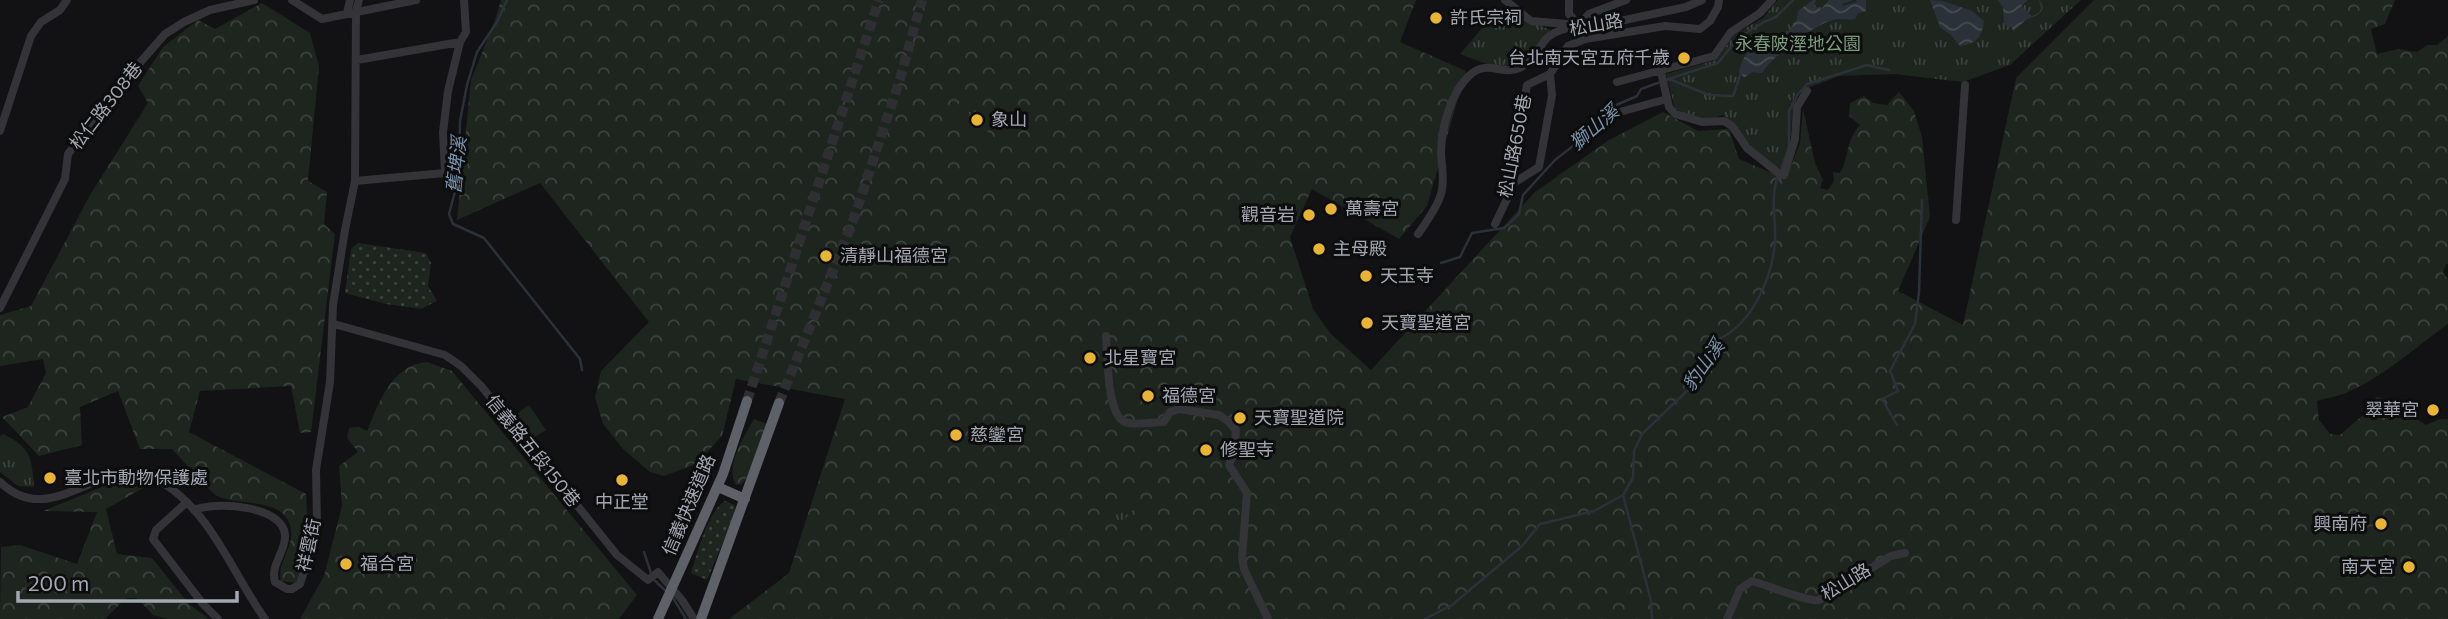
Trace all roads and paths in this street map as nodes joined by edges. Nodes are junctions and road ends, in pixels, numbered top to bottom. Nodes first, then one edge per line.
1 (67, 0) edge
2 (254, 0) edge
3 (292, 0) edge
4 (350, 0) edge
5 (359, 0) edge
6 (416, 0) edge
7 (464, 0) edge
8 (1505, 0) edge
9 (1569, 0) edge
10 (1626, 0) edge
11 (1702, 0) edge
12 (1719, 0) edge
13 (1772, 0) edge
14 (352, 12) junction
15 (1569, 14) junction
16 (1579, 25) junction
17 (1563, 28) junction
18 (460, 42) junction
19 (357, 60) junction
20 (1661, 72) junction
21 (1550, 74) junction
22 (1617, 82) dead end
23 (1965, 85) dead end
24 (1800, 92) dead end
25 (1667, 99) junction
26 (1616, 113) dead end
27 (0, 131) edge
28 (355, 181) junction
29 (1509, 186) junction
30 (1956, 220) dead end
31 (1495, 224) dead end
32 (1418, 234) dead end
33 (0, 308) edge
34 (334, 324) junction
35 (1106, 336) dead end
36 (747, 401) tunnel mouth
37 (779, 403) tunnel mouth
38 (0, 482) edge
39 (718, 487) junction
40 (745, 499) junction
41 (187, 502) junction
42 (194, 510) junction
43 (1905, 553) dead end
44 (218, 619) edge
45 (265, 619) edge
46 (658, 619) edge
47 (694, 619) edge
48 (701, 619) edge
49 (1268, 619) edge
50 (1727, 619) edge

1 - 27 street
2 - 33 street, 松仁路308巷
3 - 14 street
4 - 14 street
5 - 14 street
6 - 14 street
7 - 18 street
8 - 17 street
9 - 15 street
10 - 16 street
11 - 16 street, 松山路
12 - 21 street, 松山路650巷
13 - 20 street
14 - 19 street
15 - 16 street
15 - 17 street
16 - 17 street, 松山路
17 - 32 street, 松山路
18 - 19 street
18 - 28 street
19 - 28 street
20 - 22 street
20 - 25 street
21 - 29 street, 松山路650巷
21 - 29 street
23 - 30 street
24 - 25 street
25 - 26 street
28 - 34 street
29 - 31 street, 松山路650巷
34 - 42 street, 祥雲街
34 - 47 street, 信義路五段150巷
35 - 49 street
36 - 39 highway, 信義快速道路
37 - 40 highway
38 - 41 street
39 - 40 highway
39 - 46 highway, 信義快速道路
40 - 48 highway
41 - 42 street
41 - 44 street
42 - 45 street
43 - 50 street, 松山路

